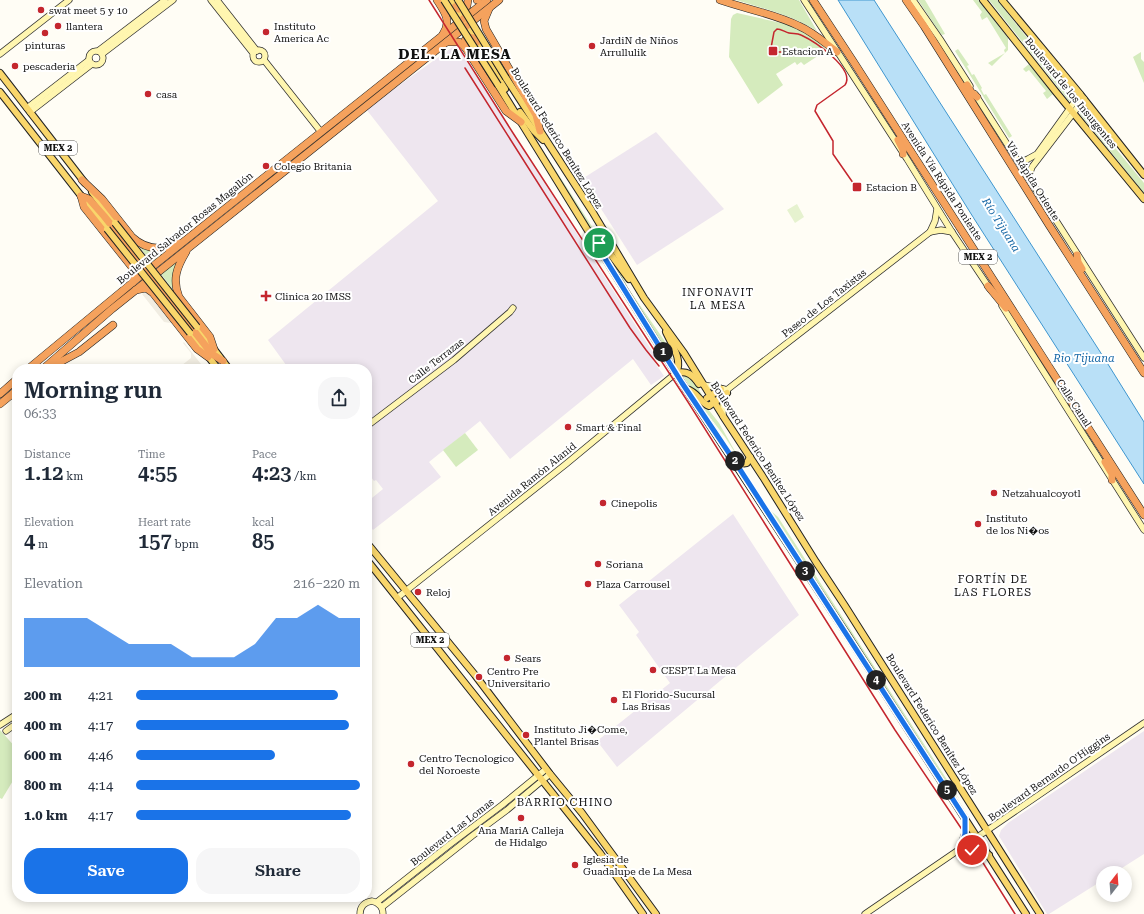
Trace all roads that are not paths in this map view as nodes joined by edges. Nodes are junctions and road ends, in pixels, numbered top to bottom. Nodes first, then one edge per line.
1 (69, 0) edge
2 (165, 0) edge
3 (173, 0) edge
4 (211, 0) edge
5 (217, 0) edge
6 (437, 0) edge
7 (444, 0) edge
8 (450, 0) edge
9 (458, 0) edge
10 (468, 0) edge
11 (499, 0) edge
12 (720, 0) edge
13 (804, 0) edge
14 (813, 0) edge
15 (906, 0) edge
16 (913, 0) edge
17 (983, 0) edge
18 (1002, 0) edge
19 (489, 3) edge
20 (455, 7) junction
21 (464, 22) junction
22 (924, 26) junction
23 (442, 35) junction
24 (446, 42) junction
25 (477, 42) junction
26 (465, 47) junction
27 (255, 52) junction
28 (837, 52) junction
29 (100, 53) junction
30 (0, 54) edge
31 (91, 62) junction
32 (262, 62) junction
33 (0, 73) edge
34 (0, 92) edge
35 (1082, 96) junction
36 (977, 97) junction
37 (877, 98) junction
38 (28, 110) junction
39 (1072, 110) junction
40 (521, 122) junction
41 (540, 131) junction
42 (320, 133) junction
43 (547, 142) junction
44 (904, 154) junction
45 (1020, 163) junction
46 (1144, 175) edge
47 (1029, 176) junction
48 (82, 180) junction
49 (81, 196) junction
50 (1144, 199) edge
51 (937, 209) junction
52 (930, 232) junction
53 (952, 232) junction
54 (187, 239) junction
55 (596, 244) junction
56 (188, 248) junction
57 (1077, 255) junction
58 (150, 274) junction
59 (132, 283) junction
60 (988, 286) junction
61 (134, 291) junction
62 (640, 292) junction
63 (513, 308) dead end
64 (1111, 321) junction
65 (662, 323) junction
66 (112, 325) dead end
67 (1029, 337) junction
68 (214, 349) junction
69 (208, 357) junction
70 (1144, 358) edge
71 (223, 361) junction
72 (34, 364) edge
73 (49, 364) edge
74 (56, 364) edge
75 (214, 364) edge
76 (225, 364) edge
77 (676, 373) junction
78 (1144, 373) edge
79 (12, 383) edge
80 (704, 385) junction
81 (686, 389) junction
82 (726, 390) junction
83 (0, 394) edge
84 (12, 394) edge
85 (709, 397) junction
86 (1069, 397) junction
87 (713, 403) junction
88 (0, 404) edge
89 (723, 416) junction
90 (372, 422) edge
91 (734, 434) junction
92 (750, 457) junction
93 (735, 462) junction
94 (1112, 480) junction
95 (1144, 514) edge
96 (1144, 530) edge
97 (372, 549) edge
98 (372, 566) edge
99 (407, 591) junction
100 (397, 598) junction
101 (12, 717) edge
102 (1144, 722) edge
103 (0, 725) edge
104 (12, 727) edge
105 (6, 731) dead end
106 (548, 772) junction
107 (538, 776) junction
108 (543, 781) junction
109 (965, 818) junction
110 (988, 830) junction
111 (978, 837) junction
112 (960, 850) junction
113 (989, 855) junction
114 (372, 901) edge
115 (366, 902) edge
116 (377, 902) junction
117 (382, 907) junction
118 (360, 914) edge
119 (383, 914) edge
120 (643, 914) edge
121 (656, 914) edge
122 (865, 914) edge
123 (1026, 914) edge
124 (1040, 914) edge

1 - 30 main road
2 - 29 main road
3 - 29 main road
4 - 27 main road
5 - 27 main road
6 - 23 highway
7 - 40 main road, bridge
8 - 20 main road
9 - 41 main road, Boulevard Federico Benítez López, bridge
10 - 20 highway
11 - 19 highway, Boulevard Salvador Rosas Magallón
12 - 28 highway
13 - 28 main road, Avenida Vía Rápida Poniente
14 - 37 highway, Avenida Vía Rápida Poniente / MEX 2
15 - 22 highway, Vía Rápida Oriente
16 - 36 main road
17 - 39 main road, Boulevard de los Insurgentes
18 - 35 main road, Boulevard de los Insurgentes
19 - 21 highway, Boulevard Salvador Rosas Magallón
19 - 41 highway
20 - 21 main road
21 - 23 highway, Boulevard Salvador Rosas Magallón
21 - 24 highway, Boulevard Salvador Rosas Magallón
21 - 25 main road
22 - 36 highway
22 - 64 highway, Vía Rápida Oriente
23 - 42 highway, Boulevard Salvador Rosas Magallón
24 - 26 highway
24 - 56 highway, Boulevard Salvador Rosas Magallón
25 - 26 highway
25 - 43 main road
26 - 40 highway
27 - 32 main road
27 - 32 main road
28 - 44 main road, Avenida Vía Rápida Poniente
29 - 31 main road
29 - 31 main road
31 - 38 main road
32 - 42 main road
33 - 38 main road, MEX 2
34 - 49 main road, MEX 2
35 - 39 main road
35 - 46 main road, Boulevard de los Insurgentes
36 - 45 main road
37 - 44 highway
37 - 67 highway, Avenida Vía Rápida Poniente / MEX 2
38 - 48 main road, MEX 2
39 - 45 main road
39 - 47 main road
39 - 50 main road, Boulevard de los Insurgentes
40 - 55 main road
41 - 43 main road, Boulevard Federico Benítez López
42 - 54 highway, Boulevard Salvador Rosas Magallón
43 - 62 main road, Boulevard Federico Benítez López
44 - 51 main road, Avenida Vía Rápida Poniente
45 - 47 main road
47 - 57 main road
48 - 54 highway
48 - 68 main road, MEX 2, bridge
49 - 58 highway
49 - 59 highway
49 - 69 main road, MEX 2, bridge
51 - 52 main road
51 - 53 main road, Avenida Vía Rápida Poniente
52 - 53 main road
52 - 82 main road, Paseo de Los Taxistas
53 - 60 main road, Avenida Vía Rápida Poniente
54 - 58 highway, Boulevard Salvador Rosas Magallón
55 - 62 main road
55 - 77 main road
56 - 58 highway, Boulevard Salvador Rosas Magallón
56 - 68 highway
57 - 64 highway
57 - 70 main road
58 - 59 highway, Boulevard Salvador Rosas Magallón
58 - 61 highway, Boulevard Salvador Rosas Magallón
58 - 71 highway
59 - 72 highway, Boulevard Salvador Rosas Magallón
60 - 67 highway
60 - 94 main road, Calle Canal
61 - 69 highway
61 - 73 highway, Boulevard Salvador Rosas Magallón
62 - 65 main road, Boulevard Federico Benítez López
63 - 90 main road, Calle Terrazas
64 - 78 highway, Vía Rápida Oriente
65 - 77 main road
65 - 80 main road, Boulevard Federico Benítez López
66 - 74 highway
67 - 86 highway, Avenida Vía Rápida Poniente / MEX 2
68 - 71 main road, MEX 2
69 - 75 main road, MEX 2
71 - 76 main road, MEX 2
77 - 81 main road
77 - 85 main road
77 - 99 main road, Avenida Ramón Alanid
79 - 83 highway
80 - 82 main road
80 - 85 main road, Boulevard Federico Benítez López
81 - 87 main road
81 - 93 main road
82 - 85 main road
82 - 87 main road
82 - 89 main road
84 - 88 highway
85 - 87 main road, Boulevard Federico Benítez López
86 - 94 highway
86 - 95 highway, Avenida Vía Rápida Poniente / MEX 2
87 - 89 main road, Boulevard Federico Benítez López
87 - 91 main road
89 - 91 main road, Boulevard Federico Benítez López
91 - 92 main road, Boulevard Federico Benítez López
92 - 93 main road
92 - 110 main road, Boulevard Federico Benítez López
93 - 109 main road
94 - 96 main road, Calle Canal
97 - 99 main road, MEX 2
98 - 100 main road, MEX 2
99 - 100 main road, Avenida Ramón Alanid
99 - 106 main road, MEX 2
100 - 107 main road, MEX 2
101 - 103 main road
102 - 110 main road, Boulevard Bernardo O'Higgins
104 - 105 main road
106 - 107 main road, Boulevard Las Lomas
106 - 108 main road, Boulevard Las Lomas
106 - 121 main road, MEX 2
107 - 108 main road, MEX 2
107 - 116 main road, Boulevard Las Lomas
108 - 117 main road, Boulevard Las Lomas
108 - 120 main road, MEX 2
109 - 111 main road
109 - 112 main road
110 - 111 main road, Boulevard Bernardo O'Higgins
110 - 124 main road, Boulevard Federico Benítez López
111 - 112 main road, Boulevard Bernardo O'Higgins
111 - 113 main road
112 - 113 main road
112 - 122 main road, Boulevard Bernardo O'Higgins
113 - 123 main road
114 - 116 main road, Boulevard Las Lomas
115 - 118 main road, Boulevard Las Lomas
116 - 117 main road
117 - 119 main road

